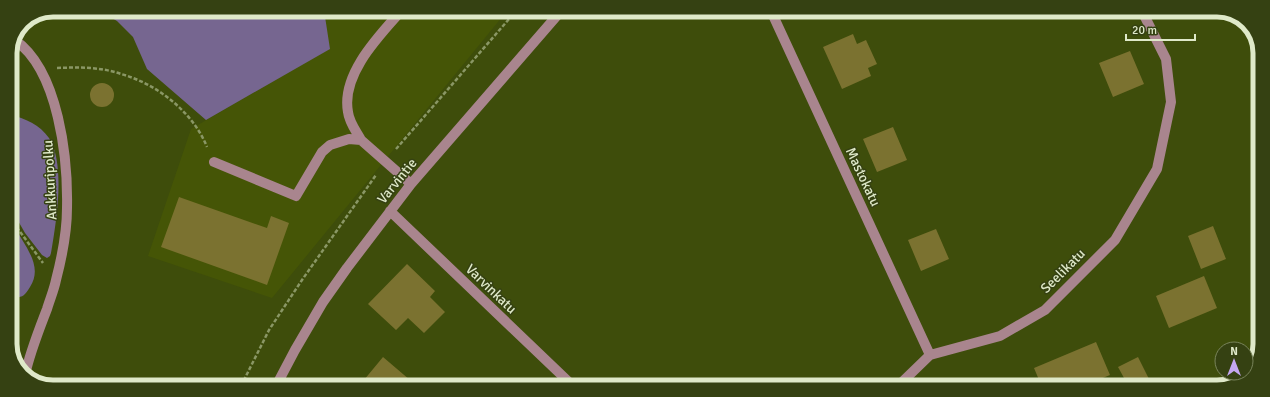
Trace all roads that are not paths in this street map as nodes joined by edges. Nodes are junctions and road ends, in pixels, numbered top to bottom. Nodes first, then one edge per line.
1 (396, 17) edge
2 (556, 17) edge
3 (774, 17) edge
4 (1145, 17) edge
5 (19, 43) edge
6 (361, 140) junction
7 (214, 162) road end
8 (411, 184) junction
9 (390, 211) junction
10 (930, 355) junction
11 (26, 368) edge
12 (279, 380) edge
13 (567, 380) edge
14 (904, 380) edge

1 - 6 street
2 - 8 street, Varvintie
3 - 10 street, Mastokatu
4 - 10 street, Seelikatu
5 - 11 street, Ankkuripolku
6 - 7 street
6 - 8 street
8 - 9 street, Varvintie
9 - 12 street, Varvintie
9 - 13 street, Varvinkatu
10 - 14 street, Seelikatu

